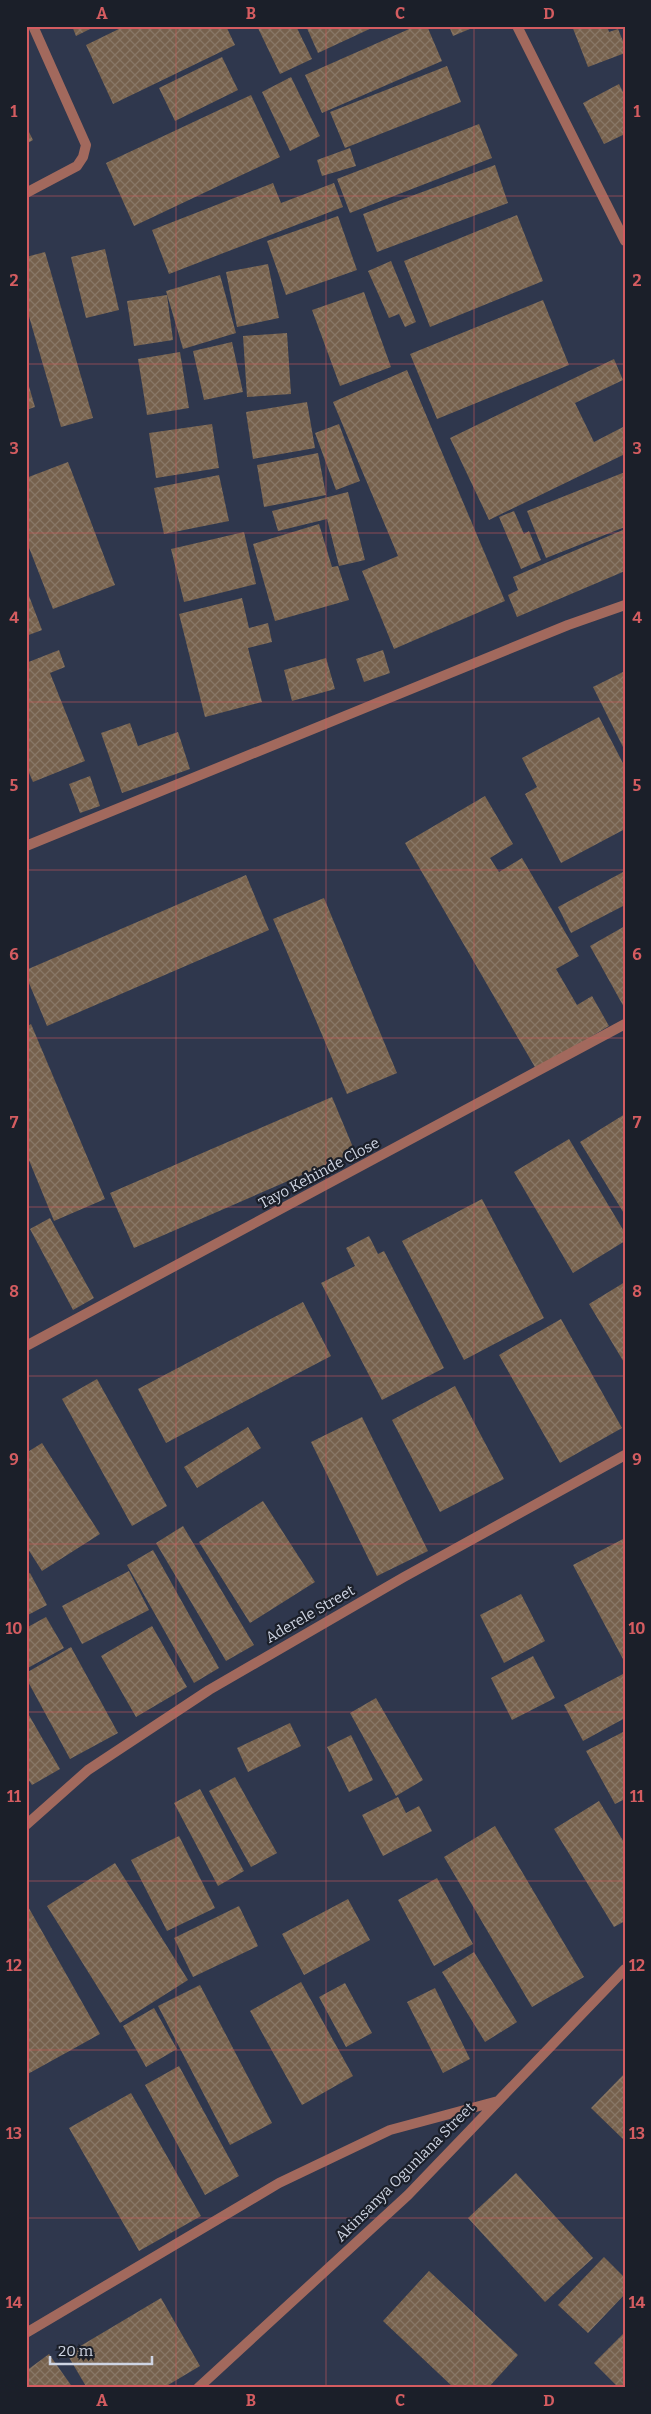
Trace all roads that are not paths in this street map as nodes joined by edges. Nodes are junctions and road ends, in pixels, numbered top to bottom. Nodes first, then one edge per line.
1 (33, 26) edge
2 (517, 26) edge
3 (26, 193) edge
4 (625, 241) edge
5 (625, 605) edge
6 (26, 846) edge
7 (625, 1024) edge
8 (26, 1346) edge
9 (625, 1455) edge
10 (26, 1825) edge
11 (625, 1969) edge
12 (498, 2101) junction
13 (26, 2333) edge
14 (198, 2388) edge

1 - 3 street
2 - 4 street
5 - 6 street
7 - 8 street, Tayo Kehinde Close
9 - 10 street, Aderele Street
11 - 12 street, Akinsanya Ogunlana Street
12 - 13 street
12 - 14 street, Akinsanya Ogunlana Street

